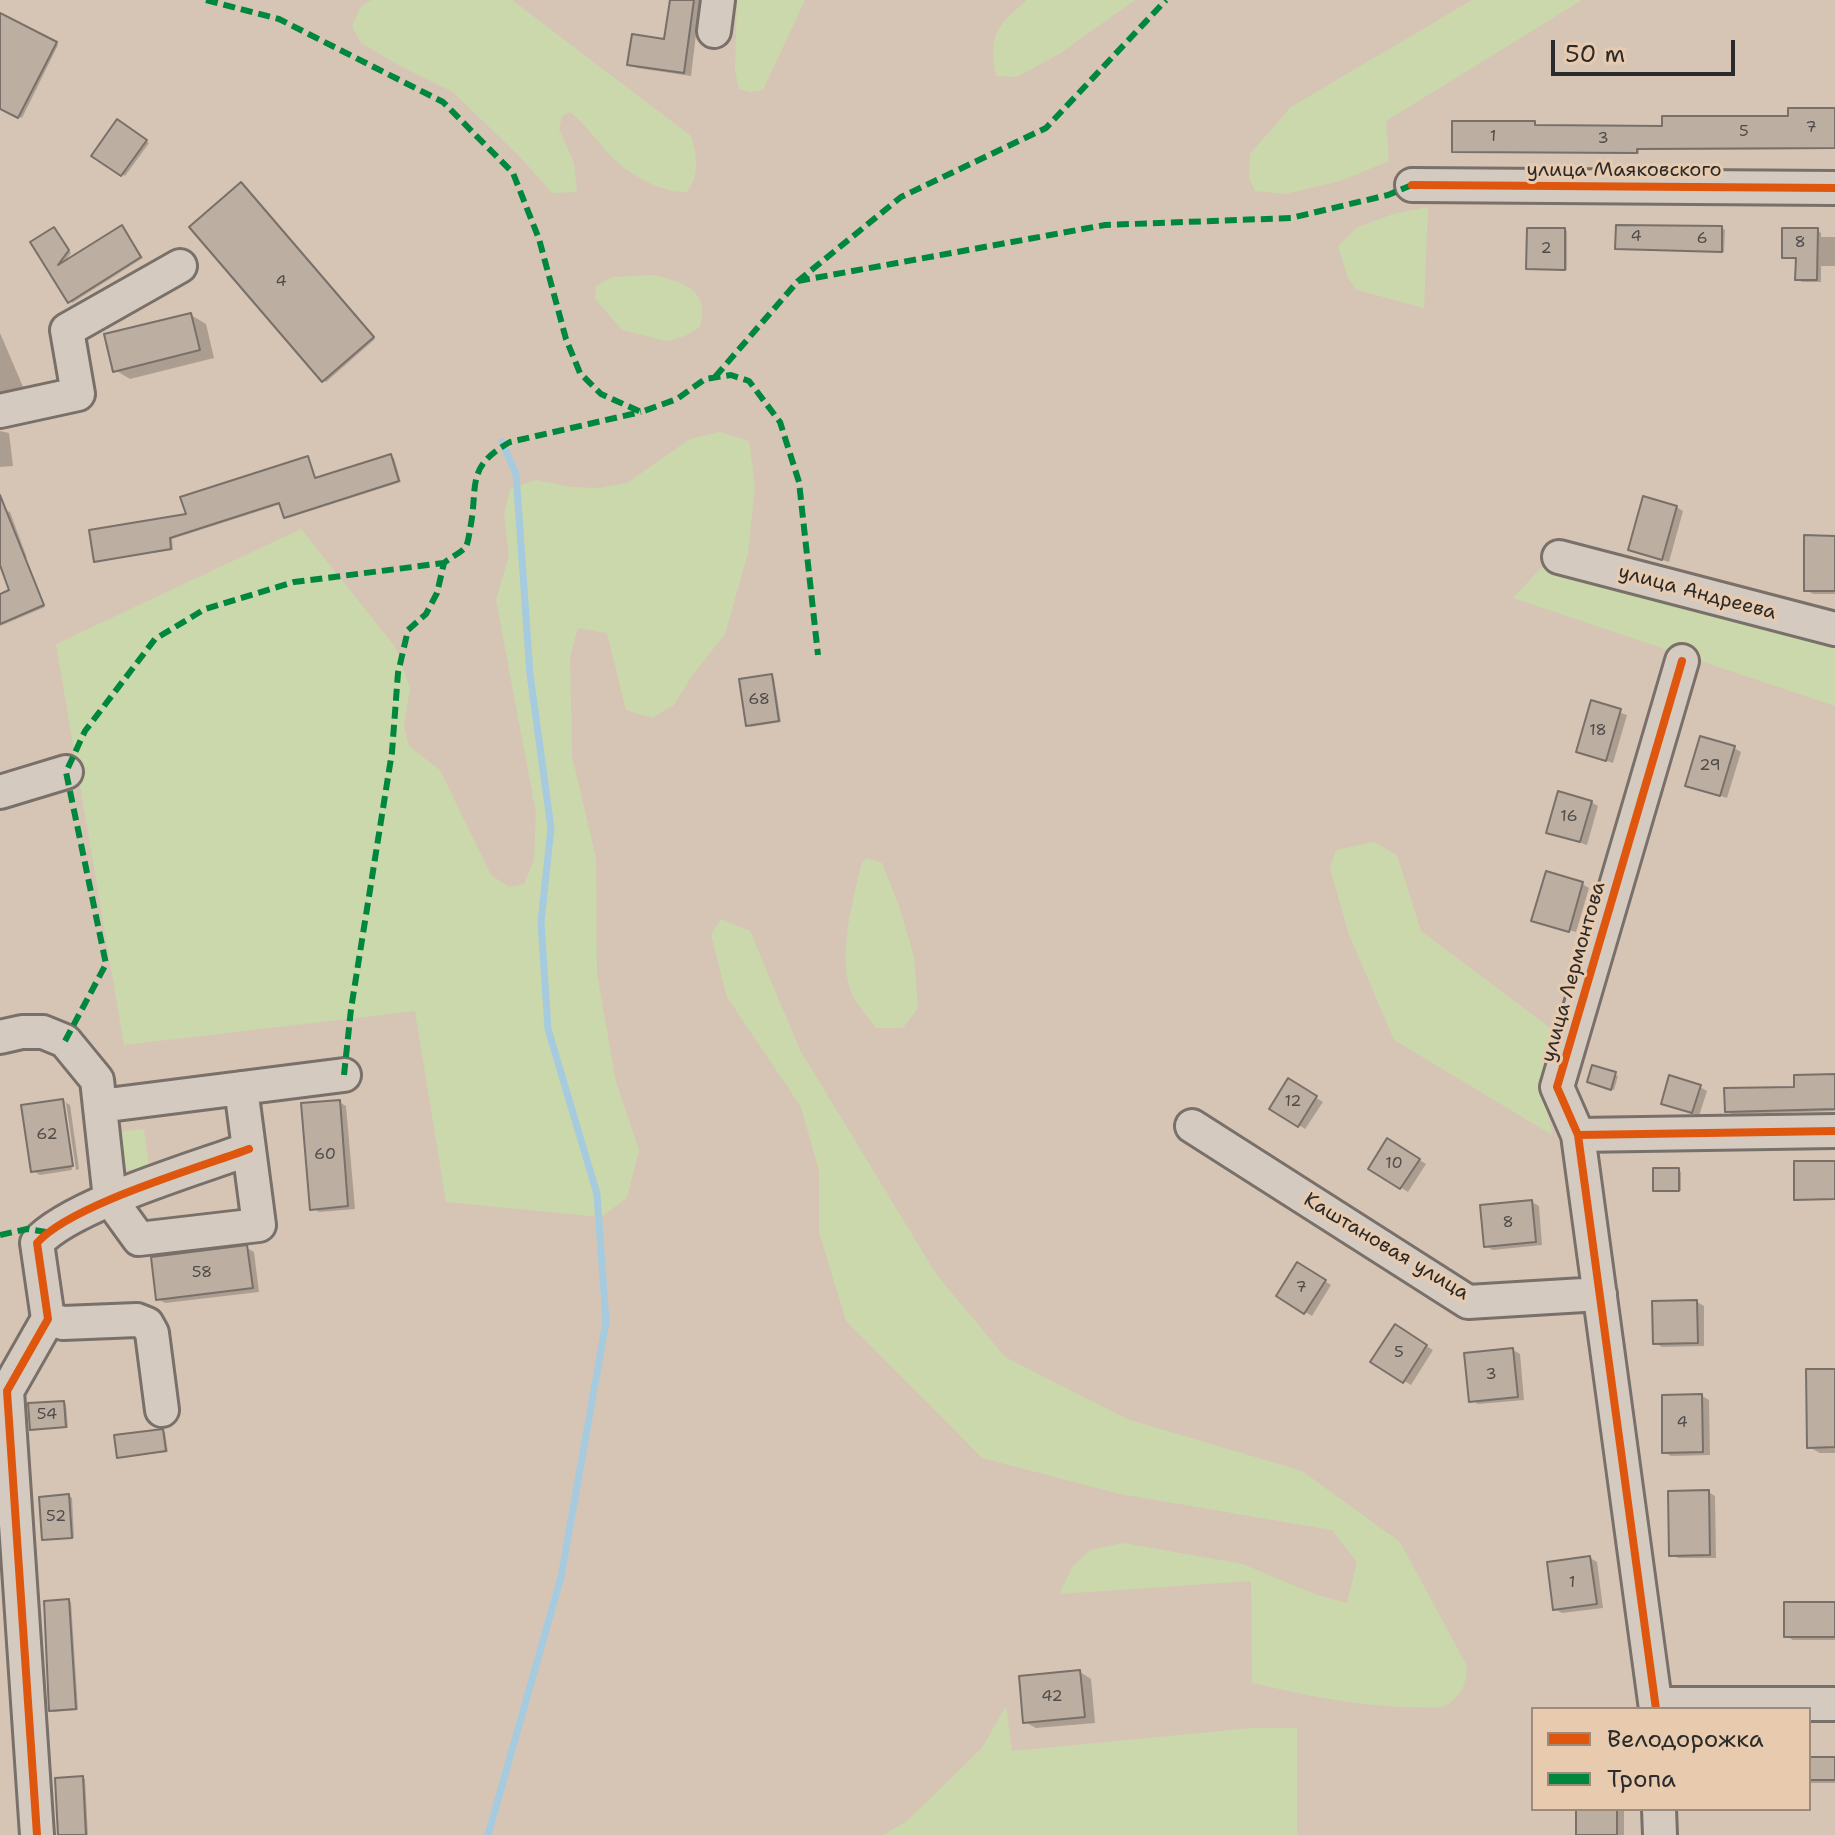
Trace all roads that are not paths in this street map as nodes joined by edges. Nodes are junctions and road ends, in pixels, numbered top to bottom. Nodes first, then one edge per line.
1 (1412, 185) dead end
2 (1835, 188) edge
3 (180, 266) dead end
4 (0, 411) edge
5 (1559, 557) dead end
6 (1835, 629) edge
7 (1682, 661) dead end
8 (66, 772) dead end
9 (0, 792) edge
10 (0, 1037) edge
11 (344, 1075) dead end
12 (241, 1088) junction
13 (100, 1106) junction
14 (1192, 1126) dead end
15 (1835, 1131) edge
16 (1578, 1135) junction
17 (249, 1149) junction
18 (110, 1199) junction
19 (1600, 1294) junction
20 (48, 1319) junction
21 (162, 1410) dead end
22 (10, 1576) edge
23 (1835, 1704) edge
24 (1656, 1707) edge
25 (1659, 1811) edge
26 (37, 1835) edge
27 (1660, 1835) edge

1 - 2 street, улица Маяковского
3 - 4 street
5 - 6 street, улица Андреева
7 - 16 street, улица Лермонтова
8 - 9 street
10 - 13 street
11 - 12 street
12 - 13 street
12 - 17 street
13 - 18 street
14 - 19 street, Каштановая улица
15 - 16 street
16 - 19 street, улица Лермонтова
17 - 18 street
17 - 18 street
18 - 20 street
19 - 24 street, улица Лермонтова
20 - 21 street
20 - 22 street
22 - 26 street
23 - 24 street
25 - 27 street

